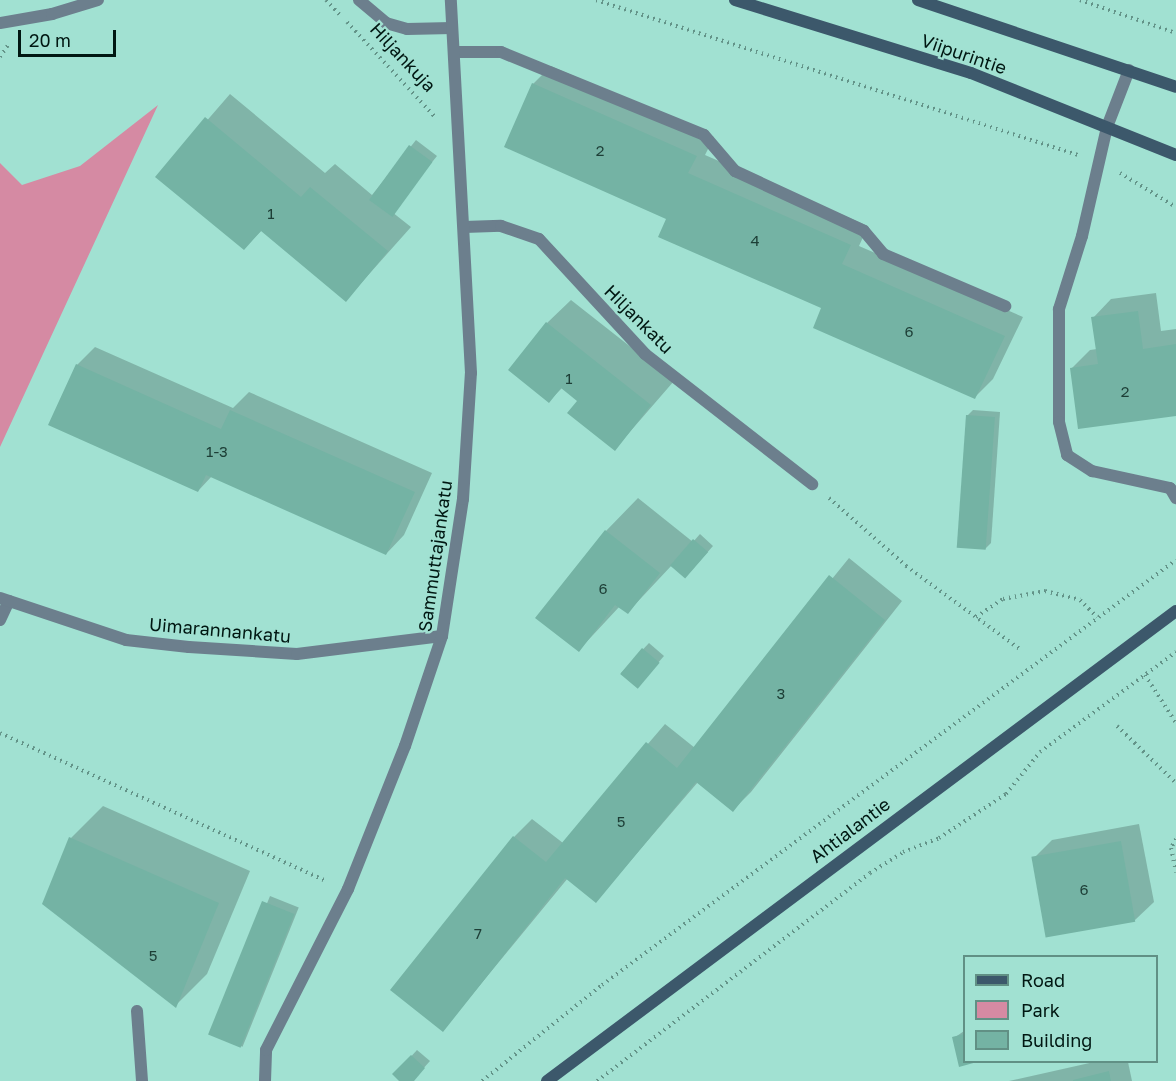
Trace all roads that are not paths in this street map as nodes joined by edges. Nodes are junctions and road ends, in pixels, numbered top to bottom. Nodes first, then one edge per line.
1 (98, 0) edge
2 (359, 0) edge
3 (451, 0) edge
4 (735, 0) edge
5 (918, 0) edge
6 (0, 23) edge
7 (452, 28) junction
8 (455, 52) junction
9 (1129, 70) junction
10 (1176, 87) edge
11 (1107, 127) junction
12 (1176, 155) edge
13 (464, 227) junction
14 (1005, 306) dead end
15 (812, 484) road end
16 (1176, 498) edge
17 (4, 599) edge
18 (1176, 611) edge
19 (0, 620) edge
20 (442, 636) junction
21 (137, 1011) dead end
22 (142, 1081) edge
23 (265, 1081) edge
24 (547, 1081) edge

1 - 6 street
2 - 7 street, Hiljankuja
3 - 7 street, Sammuttajankatu
4 - 11 main road, Viipurintie
5 - 9 main road, Viipurintie
7 - 8 street, Sammuttajankatu
8 - 13 street, Sammuttajankatu
8 - 14 street
9 - 10 main road, Viipurintie
9 - 11 street
11 - 12 main road, Viipurintie
11 - 16 street
13 - 15 street, Hiljankatu
13 - 20 street, Sammuttajankatu
17 - 19 street
17 - 20 street, Uimarannankatu
18 - 24 main road, Ahtialantie
20 - 23 street, Sammuttajankatu
21 - 22 street

